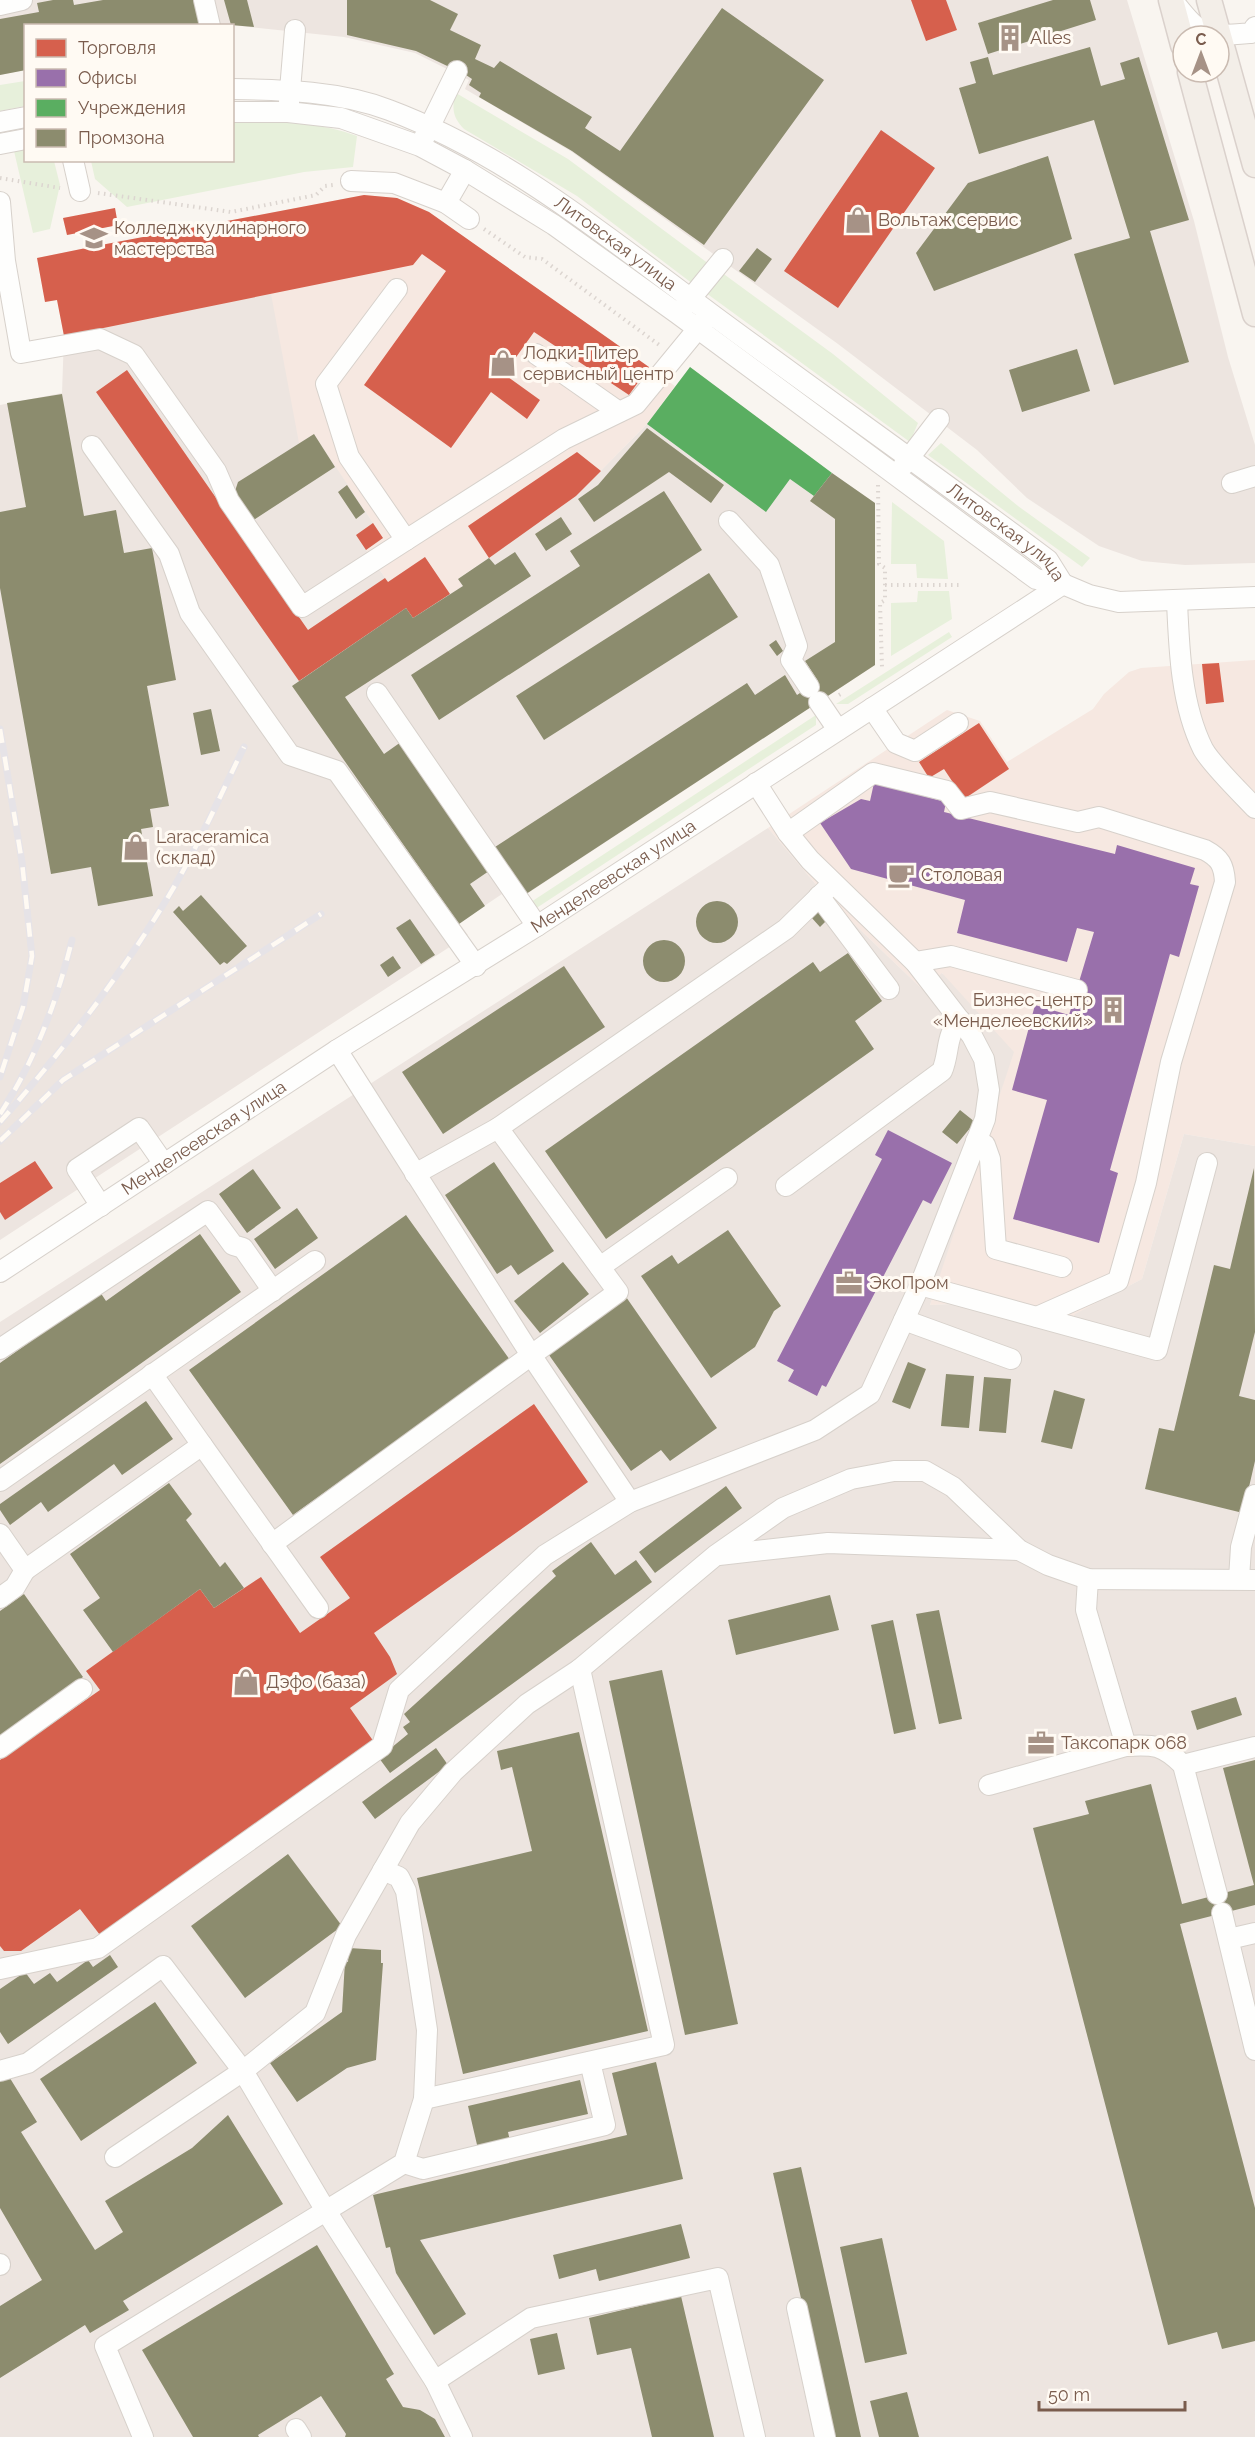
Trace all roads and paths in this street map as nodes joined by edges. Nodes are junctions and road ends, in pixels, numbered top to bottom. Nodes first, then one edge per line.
1 (22, 0) edge
2 (204, 0) edge
3 (1171, 0) edge
4 (1209, 0) edge
5 (0, 4) edge
6 (210, 24) edge
7 (1177, 24) edge
8 (1193, 24) edge
9 (1216, 24) edge
10 (1255, 27) edge
11 (295, 30) dead end
12 (1231, 35) edge
13 (457, 71) dead end
14 (1231, 76) edge
15 (1193, 84) edge
16 (234, 89) edge
17 (290, 90) junction
18 (234, 112) edge
19 (288, 112) junction
20 (24, 117) edge
21 (0, 122) edge
22 (430, 127) junction
23 (24, 139) edge
24 (0, 144) edge
25 (420, 146) junction
26 (73, 162) edge
27 (1255, 164) edge
28 (465, 170) junction
29 (0, 178) edge
30 (351, 181) joint
31 (80, 191) junction
32 (0, 202) edge
33 (446, 203) junction
34 (469, 219) joint
35 (723, 259) dead end
36 (397, 289) dead end
37 (684, 306) junction
38 (1255, 314) edge
39 (704, 321) junction
40 (536, 354) dead end
41 (676, 357) junction
42 (619, 412) junction
43 (939, 419) dead end
44 (92, 446) dead end
45 (910, 457) junction
46 (1255, 476) edge
47 (887, 480) junction
48 (1232, 483) dead end
49 (729, 521) dead end
50 (406, 540) junction
51 (1063, 584) junction
52 (885, 585) junction
53 (959, 585) dead end
54 (1255, 597) edge
55 (1177, 601) junction
56 (882, 667) dead end
57 (844, 692) dead end
58 (377, 693) dead end
59 (839, 695) dead end
60 (872, 708) junction
61 (958, 723) dead end
62 (838, 730) junction
63 (756, 783) junction
64 (1255, 808) edge
65 (788, 833) junction
66 (826, 890) junction
67 (537, 927) junction
68 (915, 962) junction
69 (476, 966) junction
70 (889, 989) dead end
71 (1077, 990) dead end
72 (961, 1021) junction
73 (337, 1050) junction
74 (498, 1128) junction
75 (976, 1141) junction
76 (1207, 1163) dead end
77 (164, 1164) junction
78 (415, 1174) junction
79 (727, 1179) dead end
80 (786, 1186) dead end
81 (101, 1206) junction
82 (315, 1261) dead end
83 (600, 1267) junction
84 (1062, 1267) dead end
85 (0, 1272) edge
86 (920, 1285) junction
87 (273, 1291) junction
88 (1037, 1317) junction
89 (904, 1320) junction
90 (0, 1349) edge
91 (531, 1355) junction
92 (1011, 1359) dead end
93 (152, 1374) junction
94 (202, 1445) junction
95 (0, 1481) edge
96 (1255, 1495) edge
97 (630, 1502) junction
98 (0, 1534) edge
99 (272, 1544) junction
100 (1019, 1550) junction
101 (716, 1555) junction
102 (25, 1569) junction
103 (1088, 1579) junction
104 (1247, 1580) edge
105 (0, 1598) edge
106 (318, 1608) dead end
107 (580, 1669) junction
108 (82, 1689) dead end
109 (1126, 1746) junction
110 (0, 1748) edge
111 (1255, 1748) edge
112 (1183, 1766) junction
113 (988, 1785) dead end
114 (383, 1870) junction
115 (1255, 1933) edge
116 (1229, 1939) junction
117 (0, 1969) edge
118 (1255, 2050) edge
119 (590, 2062) junction
120 (0, 2071) edge
121 (243, 2071) junction
122 (424, 2098) junction
123 (115, 2157) dead end
124 (404, 2163) junction
125 (326, 2211) junction
126 (797, 2308) dead end
127 (435, 2381) junction
128 (143, 2437) edge
129 (462, 2437) edge
130 (755, 2437) edge
131 (825, 2437) edge

1 - 5 street
2 - 6 street
3 - 7 main road
3 - 8 street
4 - 9 main road
10 - 12 street
11 - 17 street
13 - 22 street
14 - 27 main road
15 - 38 main road
16 - 17 street, Литовская улица
17 - 19 street
17 - 22 street, Литовская улица
18 - 19 street, Литовская улица
19 - 25 street, Литовская улица
20 - 21 street
22 - 25 street
22 - 37 street, Литовская улица
23 - 24 street
25 - 28 street, Литовская улица
26 - 31 street
28 - 33 street
28 - 37 street, Литовская улица
29 - 31 path
30 - 31 path
30 - 33 street
32 - 50 street
33 - 34 street
34 - 41 path
35 - 37 street
36 - 50 street
37 - 39 street, Литовская улица
39 - 41 street
39 - 45 street, Литовская улица
39 - 47 street, Литовская улица
40 - 42 street
41 - 42 street
42 - 50 street
43 - 45 street
44 - 69 street
45 - 47 street
45 - 51 street, Литовская улица
46 - 48 street
47 - 51 street, Литовская улица
47 - 52 path
49 - 62 street
51 - 55 street
51 - 60 street, Менделеевская улица
52 - 53 path
52 - 56 path
54 - 55 street
55 - 64 street
57 - 59 path
58 - 67 street
60 - 61 street
60 - 62 street, Менделеевская улица
62 - 63 street, Менделеевская улица
63 - 65 street
63 - 67 street, Менделеевская улица
65 - 66 street
65 - 88 street
66 - 68 street
66 - 70 street
66 - 74 street
67 - 69 street, Менделеевская улица
68 - 71 street
68 - 72 street
69 - 73 street, Менделеевская улица
72 - 75 street
72 - 80 street
73 - 77 street, Менделеевская улица
73 - 78 street
74 - 78 street
74 - 83 street
75 - 84 street
75 - 86 street
76 - 88 street
77 - 81 street, Менделеевская улица
77 - 81 street
78 - 91 street
79 - 83 street
81 - 85 street, Менделеевская улица
82 - 87 street
83 - 91 street
86 - 88 street
86 - 89 street
87 - 90 street
87 - 93 street
89 - 92 street
89 - 97 street
91 - 97 street
91 - 99 street
93 - 94 street
93 - 95 street
94 - 99 street
94 - 102 street
96 - 104 street
97 - 117 street
98 - 102 street
99 - 106 street
100 - 101 street
100 - 101 street
100 - 103 street
101 - 107 street
102 - 105 street
103 - 104 street
103 - 109 street
107 - 114 street
107 - 119 street
108 - 110 street
109 - 112 street
109 - 113 street
111 - 112 street
112 - 116 street
114 - 121 street
114 - 122 street
115 - 116 street
116 - 118 street
119 - 122 street
119 - 124 street
120 - 121 street
121 - 123 street
121 - 125 street
122 - 124 street
124 - 125 street
125 - 127 street
125 - 128 street
126 - 131 street
127 - 129 street
127 - 130 street

